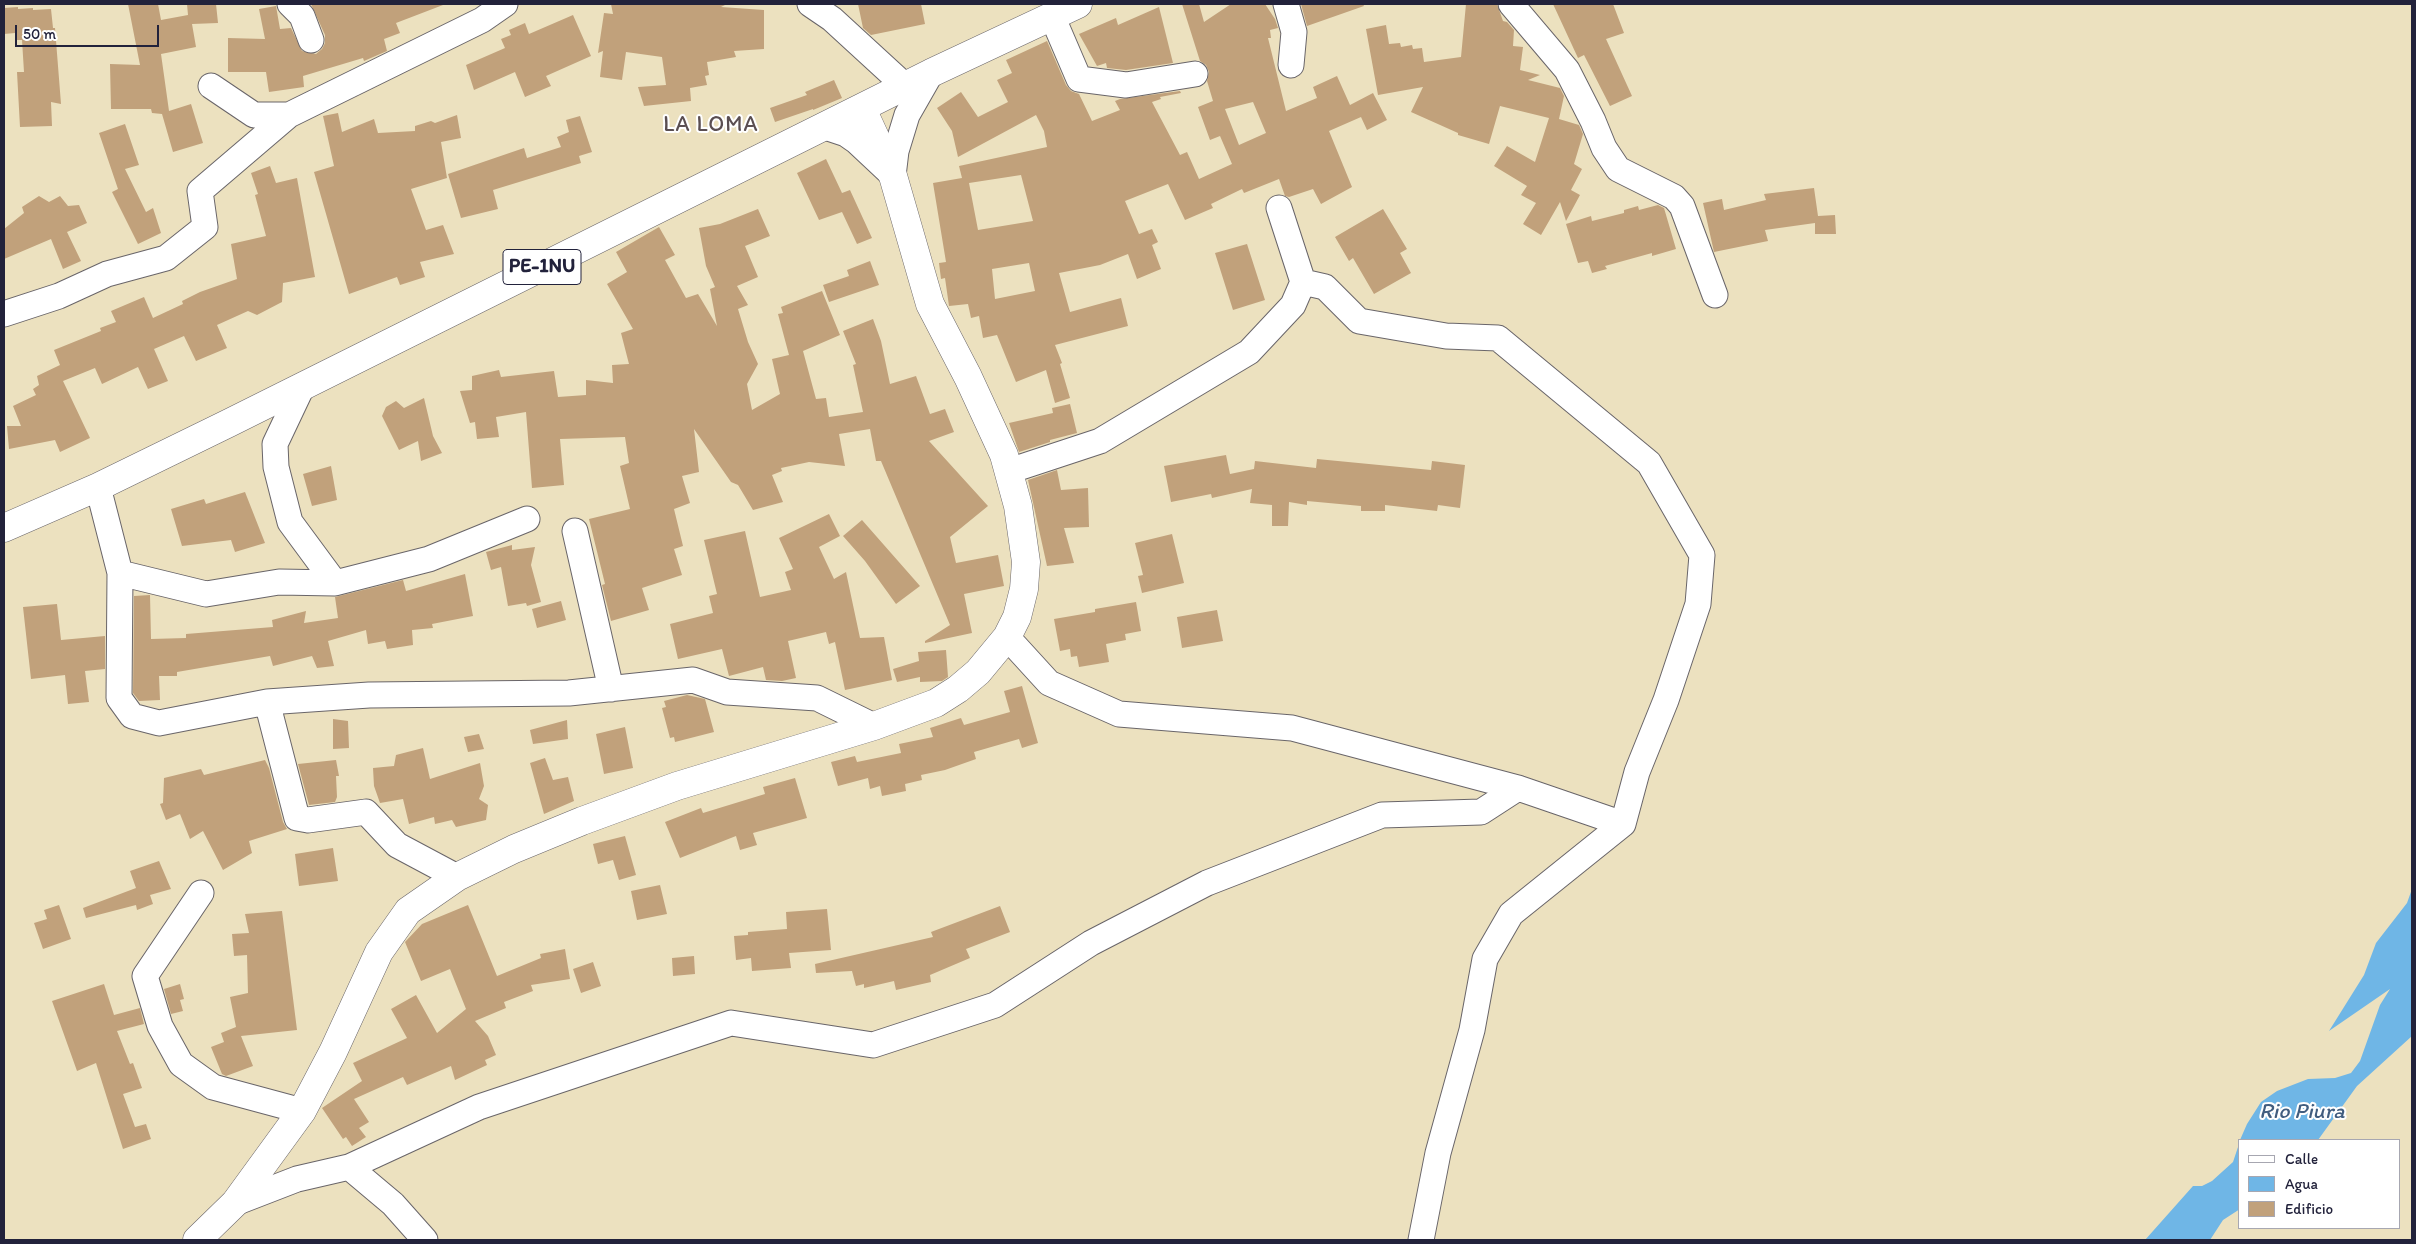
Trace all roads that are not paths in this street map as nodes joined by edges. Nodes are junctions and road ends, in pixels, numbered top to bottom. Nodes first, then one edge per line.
1 (290, 4) edge
2 (505, 4) edge
3 (810, 4) edge
4 (1078, 4) edge
5 (1286, 4) edge
6 (1511, 4) edge
7 (1052, 16) junction
8 (311, 40) dead end
9 (1291, 65) dead end
10 (932, 73) junction
11 (1195, 74) dead end
12 (211, 86) dead end
13 (905, 86) junction
14 (862, 109) junction
15 (289, 115) junction
16 (825, 127) junction
17 (893, 176) junction
18 (1279, 208) dead end
19 (1303, 282) junction
20 (1715, 295) dead end
21 (4, 314) edge
22 (302, 387) junction
23 (1009, 471) junction
24 (98, 487) junction
25 (527, 519) dead end
26 (4, 528) edge
27 (575, 531) dead end
28 (120, 573) junction
29 (335, 583) junction
30 (1007, 637) junction
31 (611, 689) junction
32 (267, 702) junction
33 (874, 726) junction
34 (1518, 788) junction
35 (1623, 824) junction
36 (457, 877) junction
37 (202, 892) dead end
38 (302, 1111) junction
39 (349, 1168) junction
40 (235, 1203) junction
41 (198, 1240) edge
42 (425, 1240) edge
43 (1421, 1240) edge

1 - 8 street
2 - 15 street
3 - 13 street
4 - 7 main road, PE-1NU
5 - 9 street
6 - 20 street
7 - 10 main road, PE-1NU
7 - 11 street
10 - 13 main road, PE-1NU
10 - 17 street
12 - 15 street
13 - 14 main road, PE-1NU
14 - 16 main road, PE-1NU
14 - 17 main road
15 - 21 street
16 - 17 street
16 - 22 main road, PE-1NU
17 - 23 main road
18 - 19 street
19 - 23 street
19 - 35 street
22 - 24 main road, PE-1NU
22 - 29 street
23 - 30 main road
24 - 26 main road, PE-1NU
24 - 28 street
25 - 29 street
27 - 31 street
28 - 29 street
28 - 32 street
30 - 33 main road
30 - 34 street
31 - 32 street
31 - 33 street
32 - 36 street
33 - 36 main road
34 - 35 street
34 - 39 street
35 - 43 street
36 - 38 main road
37 - 38 street
38 - 40 main road
39 - 40 street
39 - 42 street
40 - 41 main road

